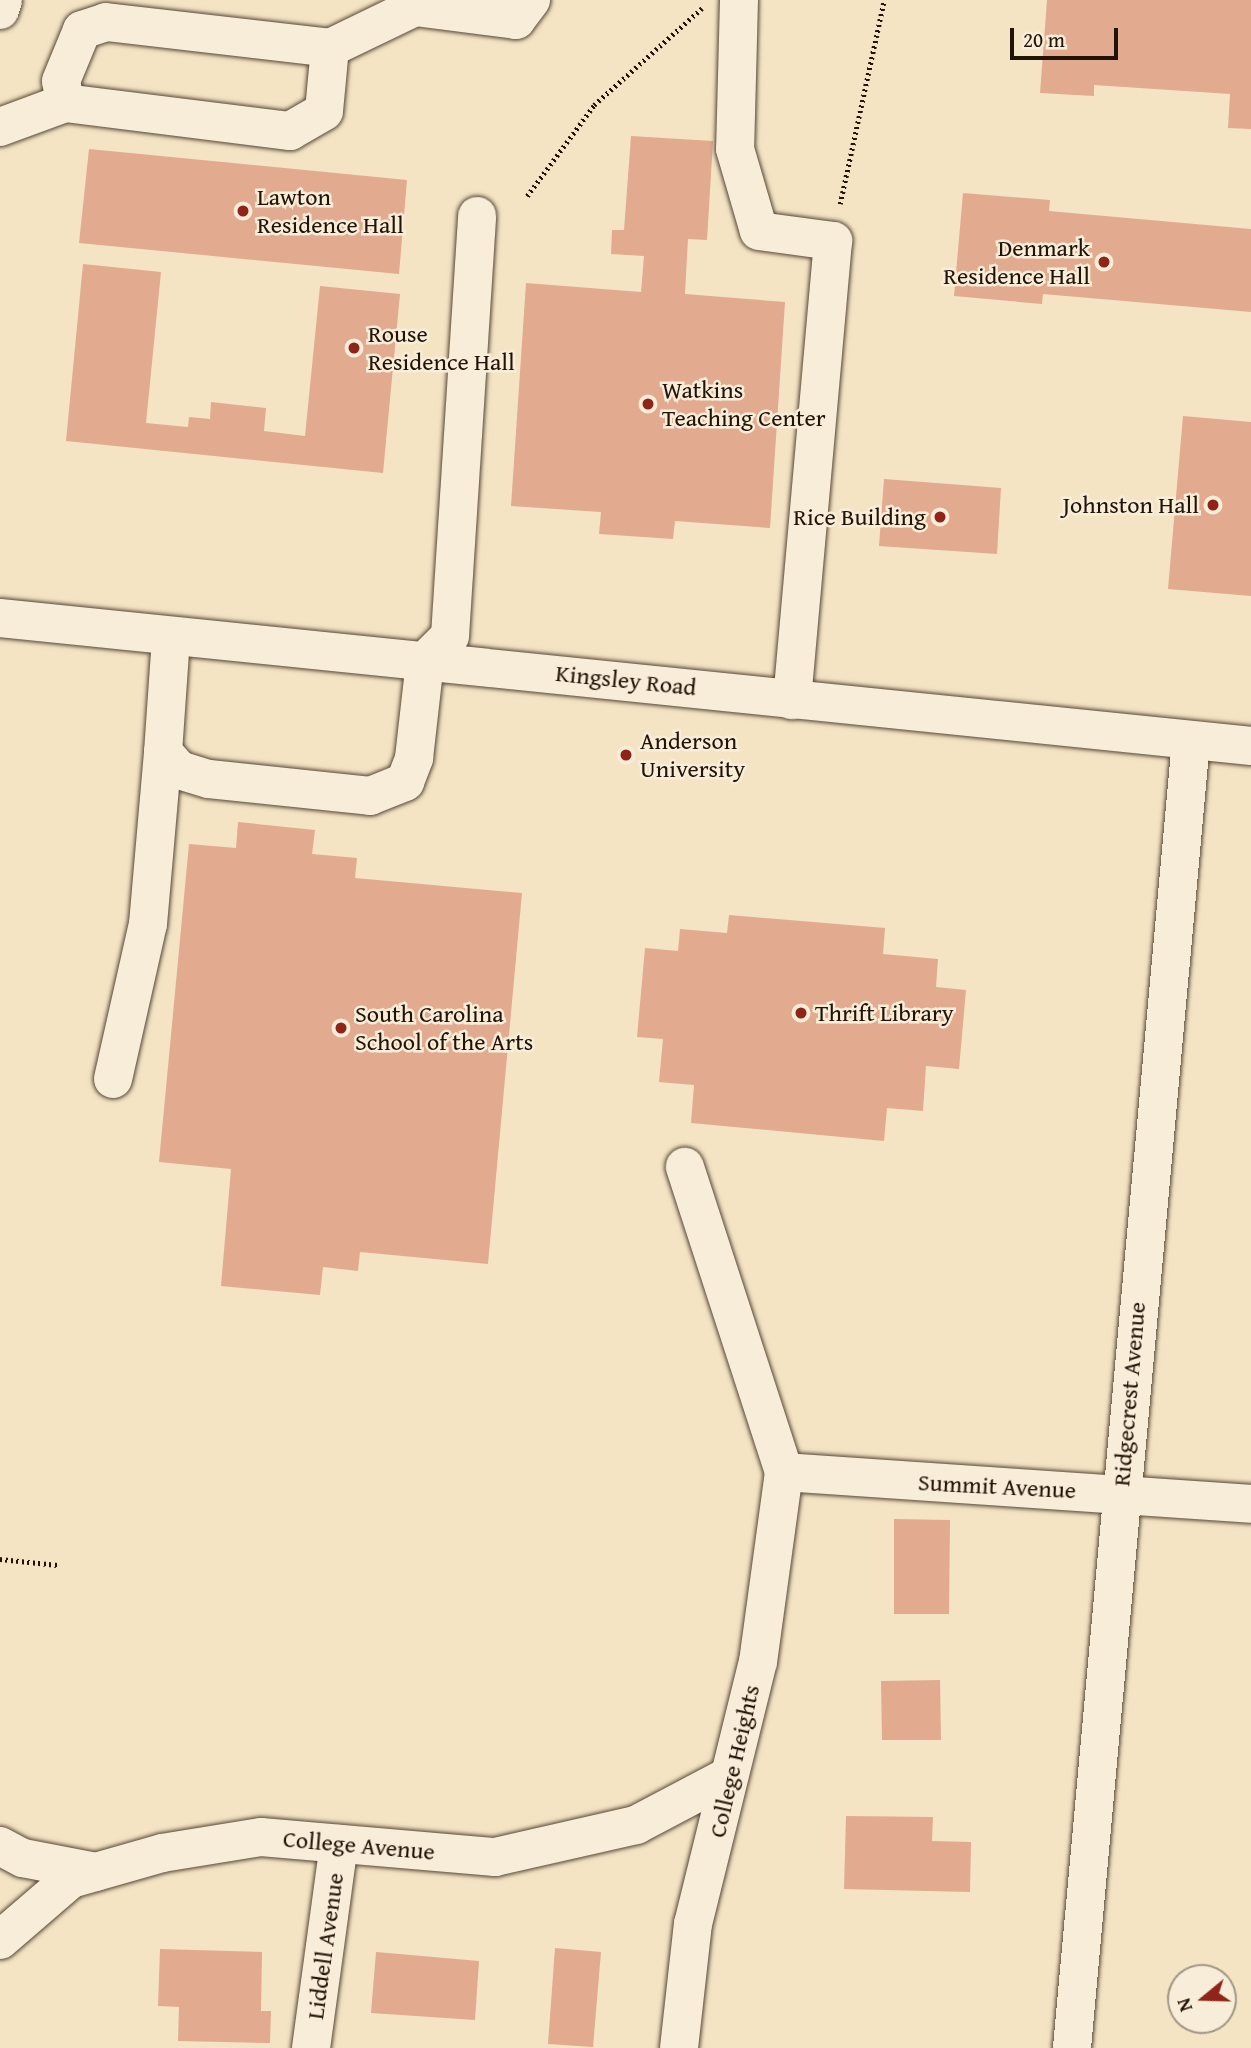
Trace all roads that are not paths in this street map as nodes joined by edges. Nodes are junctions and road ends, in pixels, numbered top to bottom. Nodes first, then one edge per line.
1 (3, 0) edge
2 (531, 0) edge
3 (739, 0) edge
4 (416, 4) edge
5 (0, 10) edge
6 (330, 48) junction
7 (65, 103) junction
8 (0, 127) edge
9 (477, 216) dead end
10 (0, 618) edge
11 (171, 638) junction
12 (425, 661) junction
13 (792, 700) junction
14 (1191, 741) junction
15 (1251, 746) edge
16 (163, 752) junction
17 (113, 1079) dead end
18 (685, 1167) dead end
19 (784, 1472) junction
20 (1119, 1492) junction
21 (1251, 1504) edge
22 (729, 1776) junction
23 (339, 1844) junction
24 (0, 1846) edge
25 (96, 1872) junction
26 (0, 1940) edge
27 (311, 2048) edge
28 (679, 2048) edge
29 (1072, 2048) edge

1 - 5 street
2 - 4 street
3 - 13 street
4 - 6 street
6 - 7 street
6 - 7 street
7 - 8 street
9 - 12 street
10 - 11 street, Kingsley Road
11 - 12 street, Kingsley Road
11 - 16 street
12 - 13 street, Kingsley Road
12 - 16 street
13 - 14 street, Kingsley Road
14 - 15 street, Kingsley Road
14 - 20 street, Ridgecrest Avenue
16 - 17 street
18 - 19 street
19 - 20 street, Summit Avenue
19 - 22 street, College Heights
20 - 21 street, Summit Avenue
20 - 29 street, Ridgecrest Avenue
22 - 23 street, College Avenue
22 - 28 street, College Heights
23 - 25 street, College Avenue
23 - 27 street, Liddell Avenue
24 - 25 street
25 - 26 street, College Avenue

